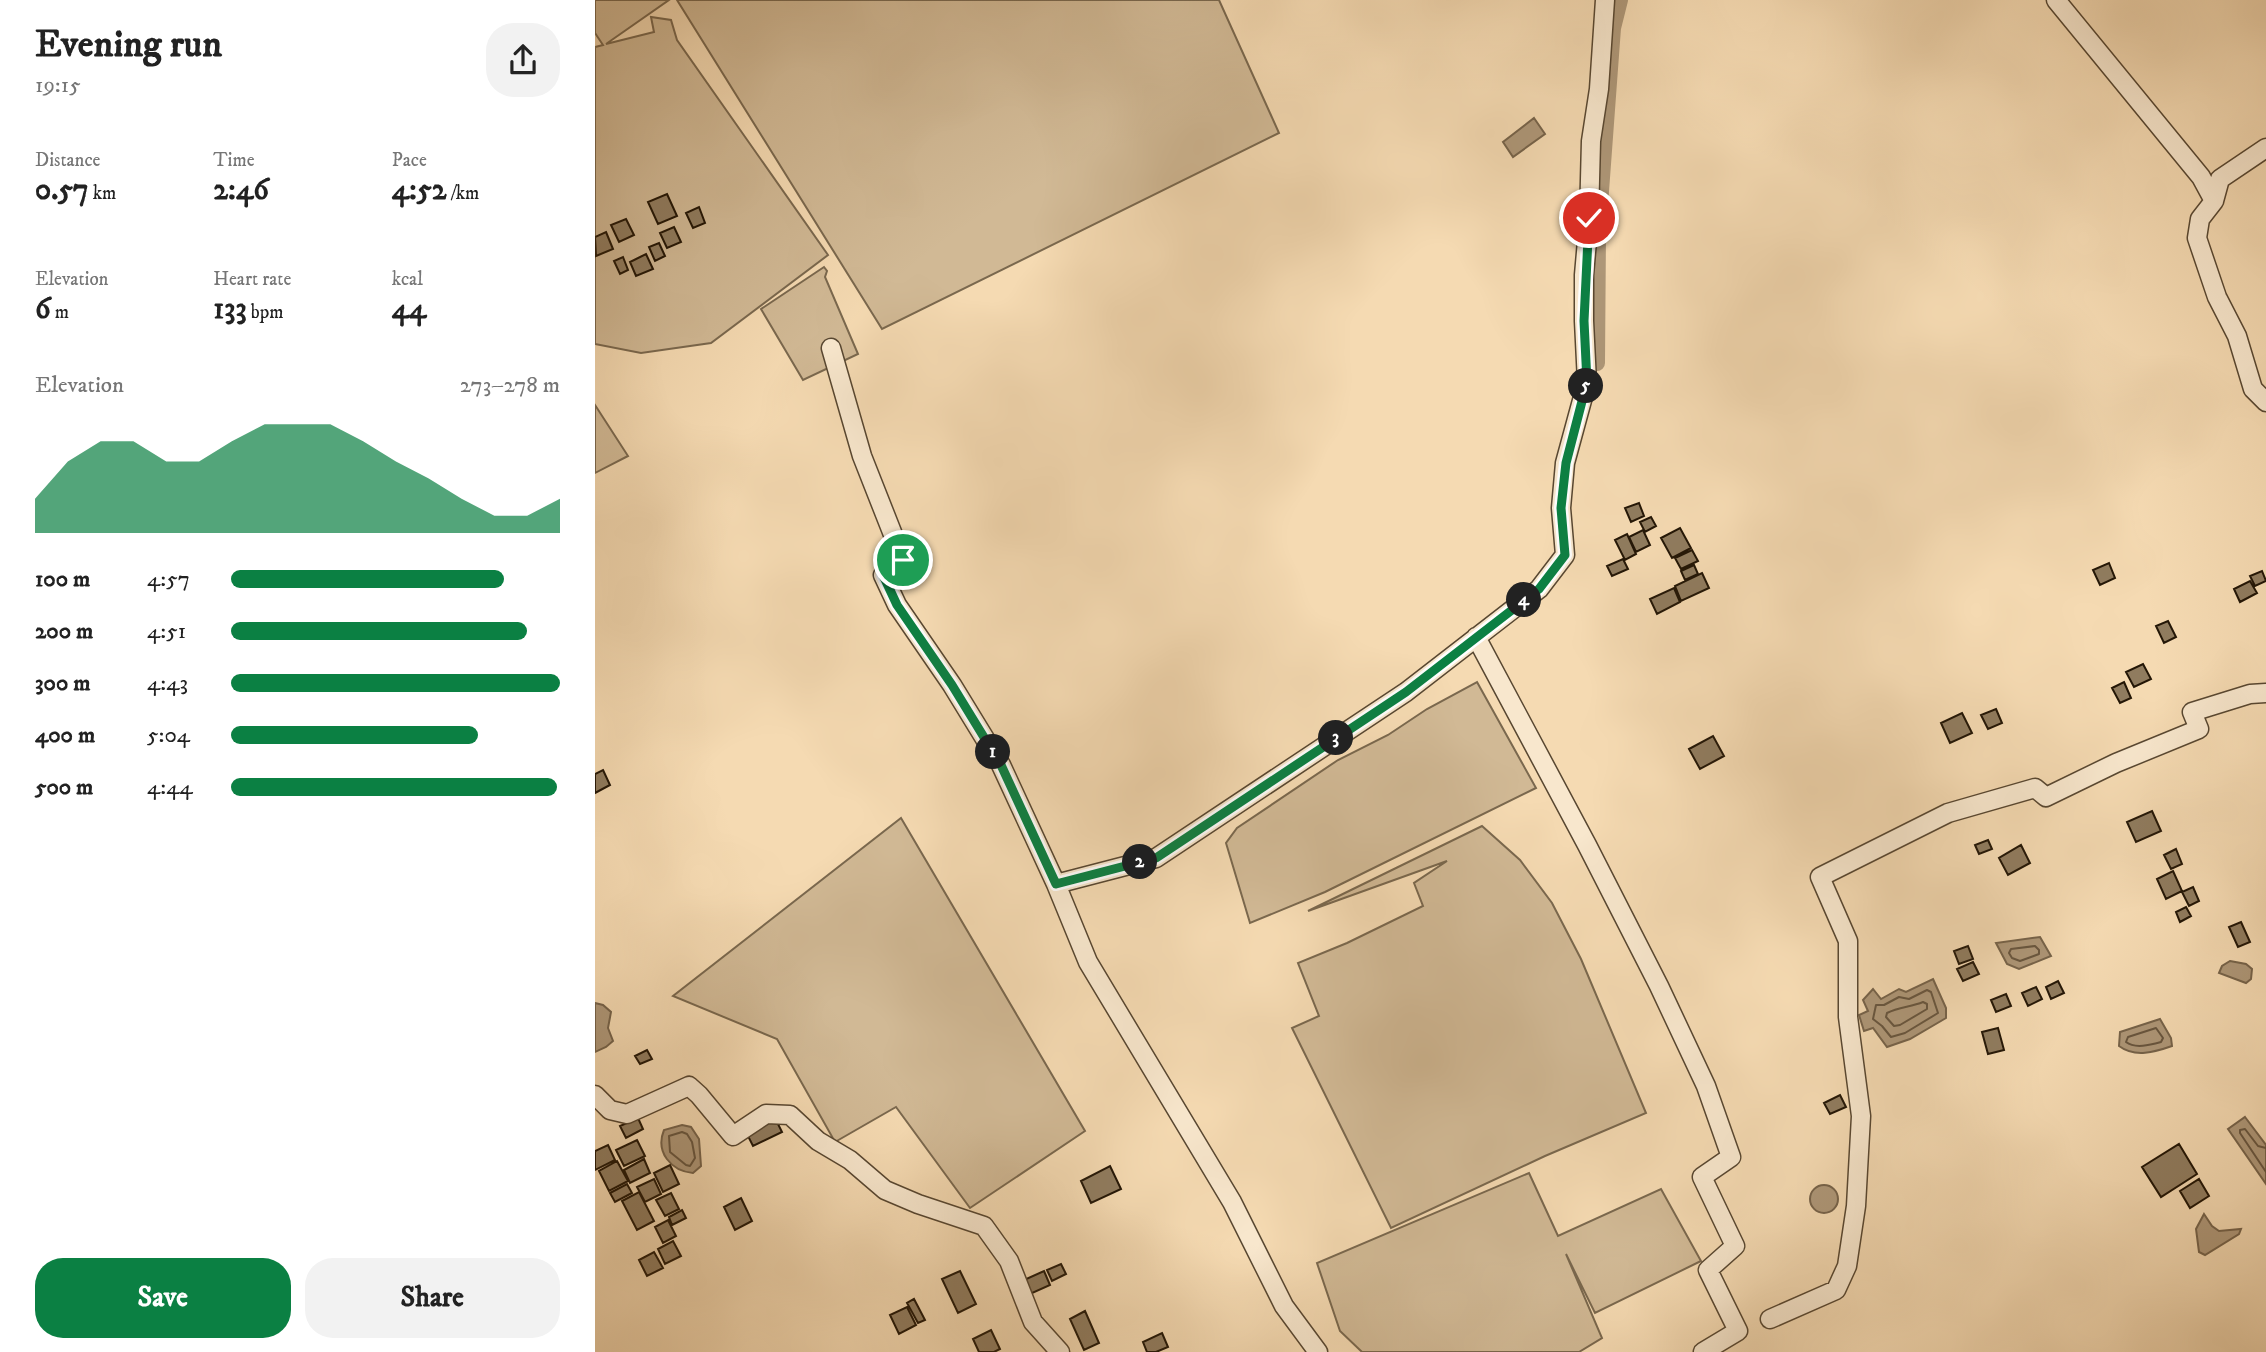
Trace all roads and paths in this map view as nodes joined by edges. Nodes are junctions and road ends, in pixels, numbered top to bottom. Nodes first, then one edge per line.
1 (1605, 0) edge
2 (2056, 0) edge
3 (2266, 148) edge
4 (2214, 201) junction
5 (831, 348) dead end
6 (2266, 401) edge
7 (1476, 637) junction
8 (2266, 693) edge
9 (1056, 884) junction
10 (595, 1095) edge
11 (1770, 1319) dead end
12 (1060, 1352) edge
13 (1318, 1352) edge
14 (1703, 1352) edge

1 - 7 street
2 - 4 street
3 - 4 street
4 - 6 street
5 - 9 street
7 - 9 street
7 - 14 street
8 - 11 street
9 - 13 street
10 - 12 street

